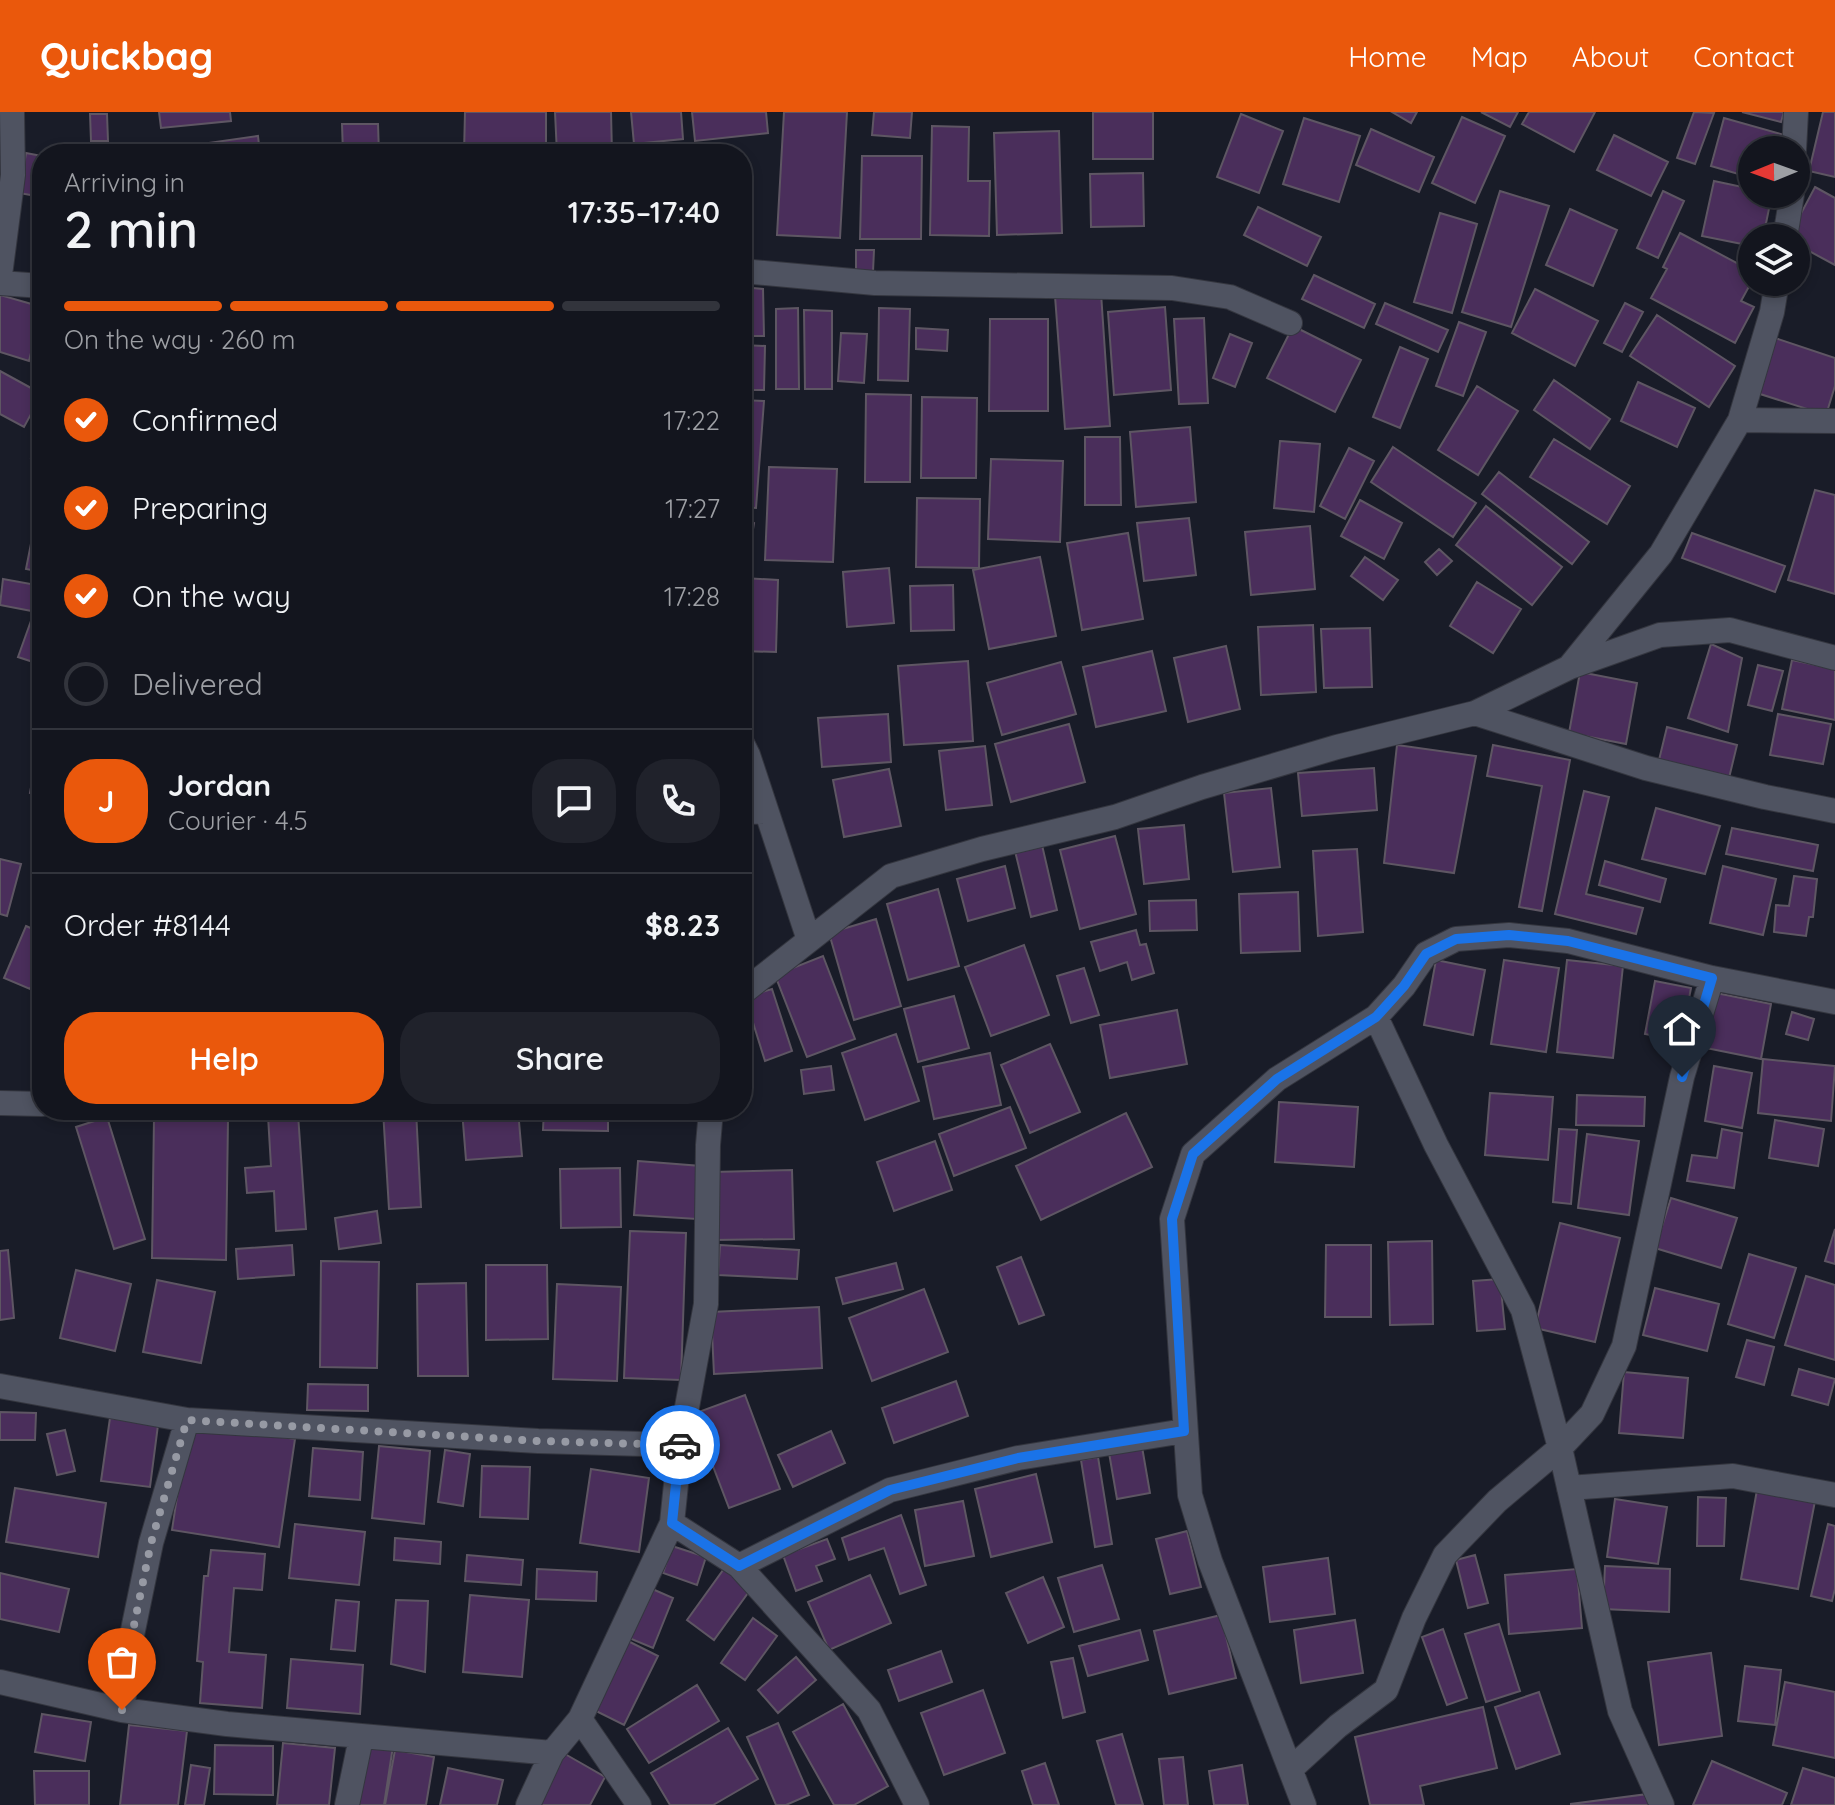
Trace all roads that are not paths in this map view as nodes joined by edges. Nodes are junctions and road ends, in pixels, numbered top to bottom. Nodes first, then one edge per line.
1 (12, 112) edge
2 (1796, 112) edge
3 (1795, 136) edge
4 (752, 272) edge
5 (0, 275) edge
6 (0, 283) edge
7 (32, 285) edge
8 (1775, 296) edge
9 (1290, 323) dead end
10 (1740, 420) junction
11 (1835, 421) edge
12 (1835, 658) edge
13 (1570, 667) junction
14 (1475, 713) junction
15 (754, 811) edge
16 (1835, 811) edge
17 (809, 940) junction
18 (1712, 978) junction
19 (752, 985) edge
20 (1835, 1002) edge
21 (1376, 1017) junction
22 (0, 1103) edge
23 (32, 1104) edge
24 (710, 1120) edge
25 (0, 1386) edge
26 (187, 1420) junction
27 (1184, 1431) junction
28 (680, 1445) junction
29 (1560, 1448) junction
30 (1832, 1486) edge
31 (1569, 1488) junction
32 (672, 1523) junction
33 (739, 1566) junction
34 (0, 1682) edge
35 (122, 1710) junction
36 (580, 1719) junction
37 (361, 1738) junction
38 (552, 1753) junction
39 (1292, 1768) junction
40 (347, 1805) edge
41 (528, 1805) edge
42 (639, 1805) edge
43 (917, 1805) edge
44 (1304, 1805) edge
45 (1662, 1805) edge

1 - 5 street
2 - 3 street
4 - 9 street
6 - 7 street
8 - 10 street
10 - 11 street
10 - 13 street
12 - 13 street
13 - 14 street
14 - 16 street
14 - 17 street
15 - 17 street
17 - 19 street
18 - 20 street
18 - 21 street
18 - 29 street
21 - 27 street
21 - 29 street
22 - 23 street
24 - 28 street
25 - 26 street
26 - 28 street
26 - 35 street
27 - 33 street
27 - 39 street
28 - 32 street
29 - 31 street
29 - 39 street
30 - 31 street
31 - 45 street
32 - 33 street
32 - 36 street
33 - 43 street
34 - 35 street
35 - 37 street
36 - 38 street
36 - 42 street
37 - 38 street
37 - 40 street
38 - 41 street
39 - 44 street

